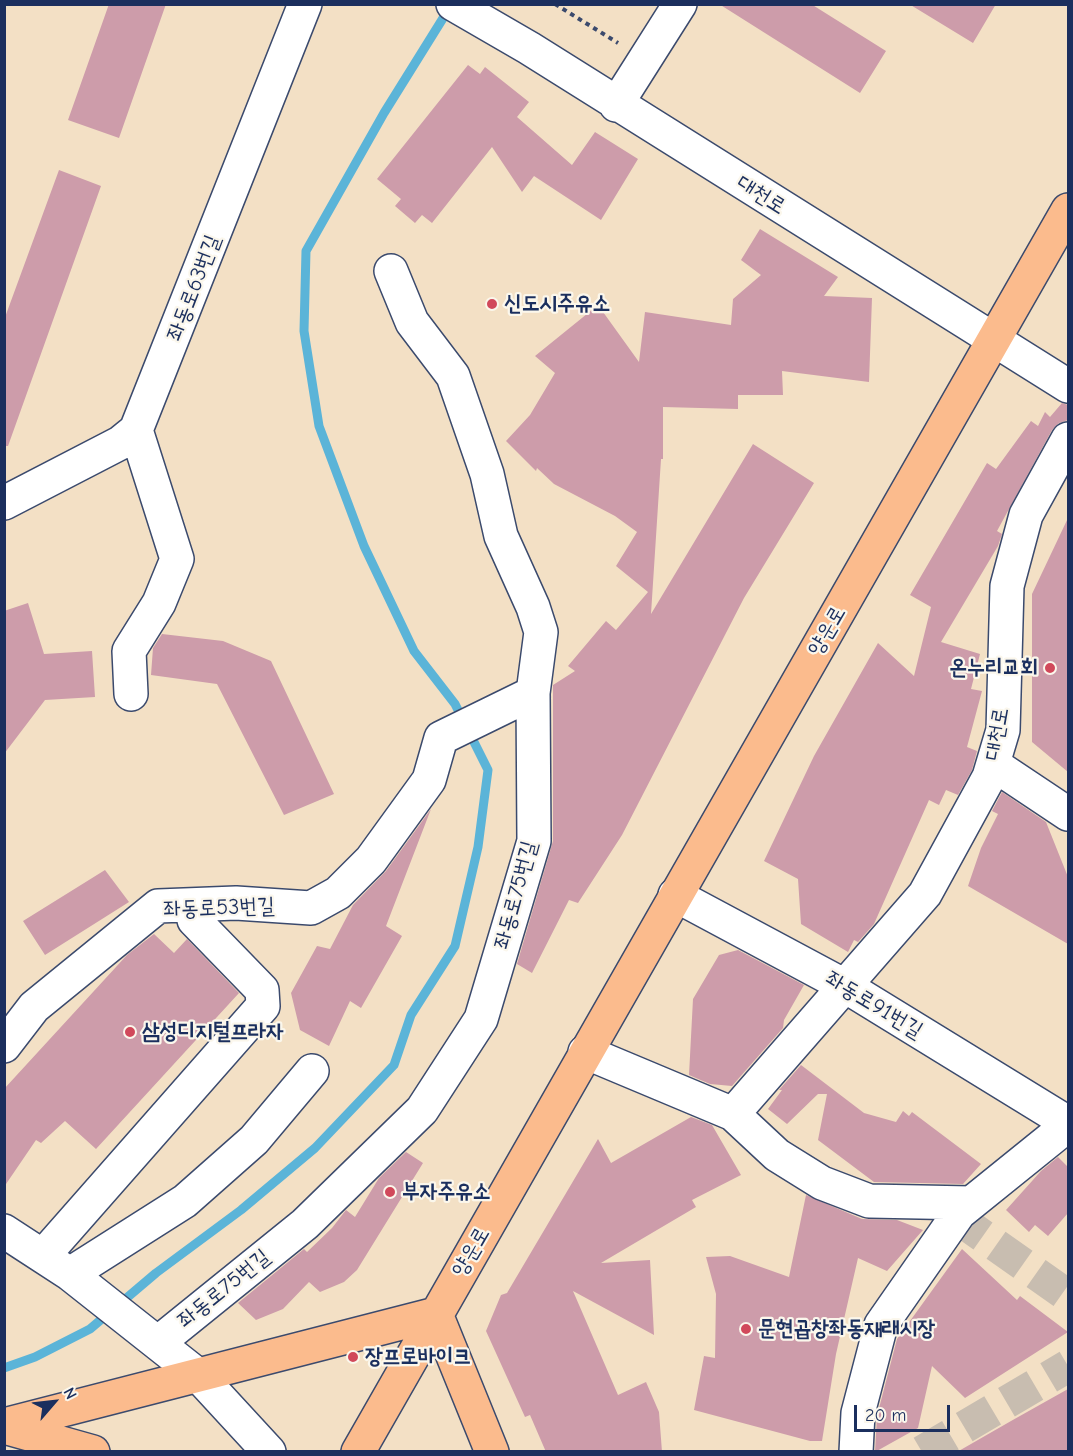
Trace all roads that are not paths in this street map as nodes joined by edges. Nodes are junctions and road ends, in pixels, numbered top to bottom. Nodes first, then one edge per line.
1 (305, 4) edge
2 (453, 4) edge
3 (680, 4) edge
4 (616, 105) junction
5 (1068, 210) edge
6 (391, 271) dead end
7 (994, 341) junction
8 (1068, 386) edge
9 (136, 430) junction
10 (1068, 439) edge
11 (4, 503) edge
12 (533, 693) junction
13 (131, 694) dead end
14 (993, 764) junction
15 (1068, 814) edge
16 (675, 895) junction
17 (194, 920) dead end
18 (841, 990) junction
19 (4, 1046) edge
20 (585, 1052) junction
21 (312, 1071) dead end
22 (733, 1114) junction
23 (1068, 1124) edge
24 (971, 1203) junction
25 (4, 1231) edge
26 (57, 1265) junction
27 (436, 1314) junction
28 (159, 1342) junction
29 (199, 1376) junction
30 (4, 1426) edge
31 (93, 1452) edge
32 (269, 1452) edge
33 (358, 1452) edge
34 (492, 1452) edge
35 (856, 1452) edge

1 - 9 street, 좌동로63번길
2 - 4 street, 대천로
3 - 4 street
4 - 7 street, 대천로
5 - 7 main road, 양운로
6 - 12 street, 좌동로75번길
7 - 8 street, 대천로
7 - 16 main road, 양운로
9 - 11 street
9 - 13 street
10 - 14 street, 대천로
12 - 19 street, 좌동로53번길
12 - 28 street, 좌동로75번길
14 - 15 street
14 - 18 street, 대천로
16 - 18 street, 좌동로91번길
16 - 20 main road, 양운로
17 - 26 street
18 - 22 street
18 - 23 street, 좌동로91번길
20 - 22 street
20 - 27 main road, 양운로
21 - 26 street
22 - 24 street
23 - 24 street, 좌동로91번길
24 - 35 street, 좌동로91번길
25 - 26 street
26 - 28 street
27 - 29 main road
27 - 33 main road, 양운로
27 - 34 main road
28 - 29 street
29 - 30 main road
29 - 32 street
30 - 31 main road

